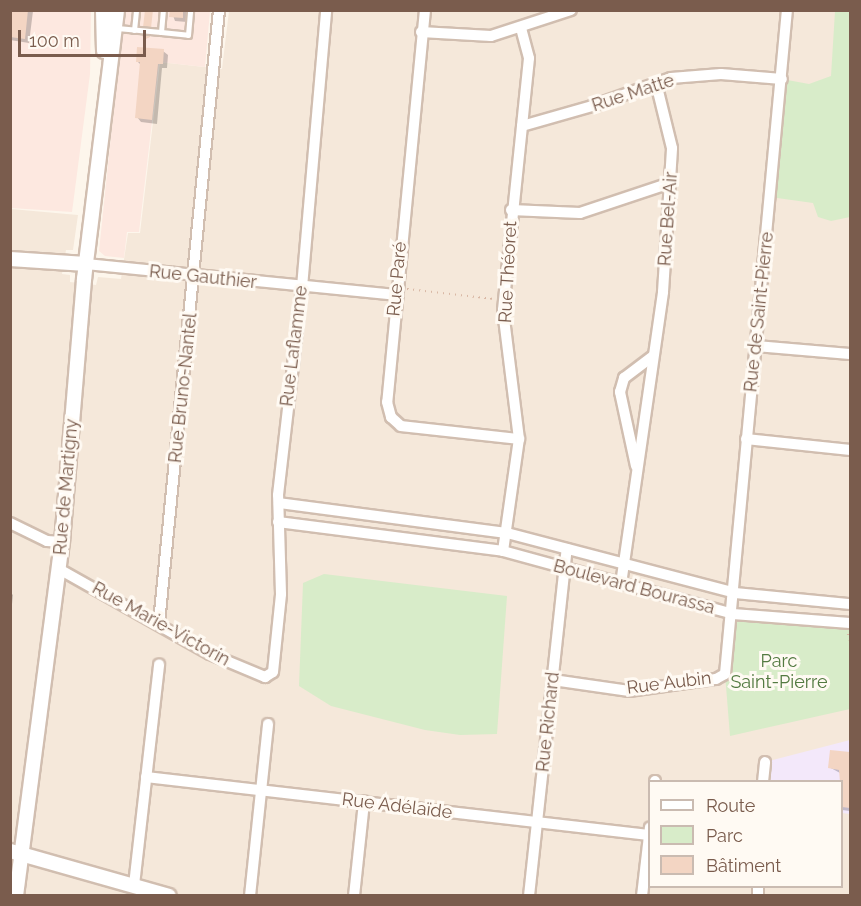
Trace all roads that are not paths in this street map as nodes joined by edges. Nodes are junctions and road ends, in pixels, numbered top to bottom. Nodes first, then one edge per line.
1 (103, 10) edge
2 (117, 10) edge
3 (136, 10) edge
4 (163, 10) edge
5 (190, 10) edge
6 (219, 10) edge
7 (326, 10) edge
8 (425, 10) edge
9 (570, 10) edge
10 (787, 10) edge
11 (109, 27) junction
12 (521, 28) junction
13 (134, 30) junction
14 (160, 32) junction
15 (421, 32) junction
16 (782, 79) junction
17 (656, 83) junction
18 (522, 126) junction
19 (670, 183) junction
20 (511, 210) junction
21 (10, 259) edge
22 (86, 264) junction
23 (195, 277) junction
24 (302, 286) junction
25 (395, 291) junction
26 (756, 346) junction
27 (850, 354) edge
28 (653, 356) junction
29 (519, 439) junction
30 (746, 439) junction
31 (850, 450) edge
32 (637, 469) junction
33 (279, 503) junction
34 (278, 522) junction
35 (10, 523) edge
36 (445, 525) junction
37 (506, 532) junction
38 (62, 542) junction
39 (443, 544) junction
40 (567, 549) junction
41 (503, 551) junction
42 (624, 565) junction
43 (566, 567) junction
44 (59, 569) junction
45 (621, 584) junction
46 (735, 593) junction
47 (828, 604) junction
48 (850, 604) edge
49 (733, 614) junction
50 (159, 623) junction
51 (826, 623) junction
52 (850, 623) edge
53 (159, 664) dead end
54 (265, 676) joint
55 (553, 680) junction
56 (268, 724) dead end
57 (765, 762) dead end
58 (146, 777) junction
59 (763, 780) edge
60 (261, 789) junction
61 (364, 802) junction
62 (537, 822) junction
63 (648, 831) edge
64 (648, 840) edge
65 (16, 852) edge
66 (134, 885) junction
67 (16, 896) edge
68 (169, 896) edge
69 (250, 896) edge
70 (354, 896) edge
71 (529, 896) edge
72 (642, 896) edge

1 - 11 main road, Rue de Martigny
2 - 11 main road, Rue de Martigny
3 - 13 lane
4 - 14 lane
5 - 14 lane
6 - 23 street, Rue Bruno-Nantel
7 - 24 street, Rue Laflamme
8 - 15 street, Rue Paré
9 - 12 street
10 - 16 street, Rue de Saint-Pierre
11 - 13 lane
11 - 22 main road, Rue de Martigny
12 - 15 street
12 - 18 street, Rue Théoret
13 - 14 lane
15 - 25 street, Rue Paré
16 - 17 street, Rue Matte
16 - 26 street, Rue de Saint-Pierre
17 - 18 street, Rue Matte
17 - 19 street, Rue Bel-Air
18 - 20 street, Rue Théoret
19 - 20 street
19 - 28 street, Rue Bel-Air
20 - 29 street, Rue Théoret
21 - 22 main road, Rue Gauthier
22 - 23 street, Rue Gauthier
22 - 38 main road, Rue de Martigny
23 - 24 street, Rue Gauthier
23 - 50 street, Rue Bruno-Nantel
24 - 25 street, Rue Gauthier
24 - 33 street, Rue Laflamme
25 - 29 street, Rue Paré
26 - 27 street
26 - 30 street, Rue de Saint-Pierre
28 - 32 street, Rue Bel-Air
28 - 32 street, Rue Bel-Air
29 - 37 street, Rue Théoret
30 - 31 street
30 - 46 street, Rue de Saint-Pierre
32 - 42 street, Rue Bel-Air
33 - 34 street, Rue Laflamme
33 - 36 street, Boulevard Bourassa
34 - 39 street, Boulevard Bourassa
34 - 54 street, Rue Laflamme
35 - 38 street
36 - 37 street, Boulevard Bourassa
36 - 39 street
37 - 40 street, Boulevard Bourassa
37 - 41 street, Rue Théoret
38 - 44 main road, Rue de Martigny
39 - 41 street, Boulevard Bourassa
40 - 42 street, Boulevard Bourassa
40 - 43 street, Rue Richard
41 - 43 street, Boulevard Bourassa
42 - 45 street, Rue Bel-Air
42 - 46 street, Boulevard Bourassa
43 - 45 street, Boulevard Bourassa
43 - 55 street, Rue Richard
44 - 50 street, Rue Marie-Victorin
44 - 65 main road, Rue de Martigny
45 - 49 street, Boulevard Bourassa
46 - 47 street, Boulevard Bourassa
46 - 49 street, Rue de Saint-Pierre
47 - 48 street, Boulevard Bourassa
47 - 51 street
49 - 51 street, Boulevard Bourassa
49 - 55 street, Rue Aubin
50 - 54 street, Rue Marie-Victorin
51 - 52 street, Boulevard Bourassa
53 - 58 street
55 - 62 street, Rue Richard
56 - 60 street
57 - 59 street
58 - 60 street, Rue Adélaïde
58 - 66 street
60 - 61 street, Rue Adélaïde
60 - 69 street
61 - 62 street, Rue Adélaïde
61 - 70 street
62 - 63 street, Rue Adélaïde
62 - 71 street, Rue Richard
64 - 72 street
65 - 66 main road
65 - 67 main road, Rue de Martigny
66 - 68 main road

